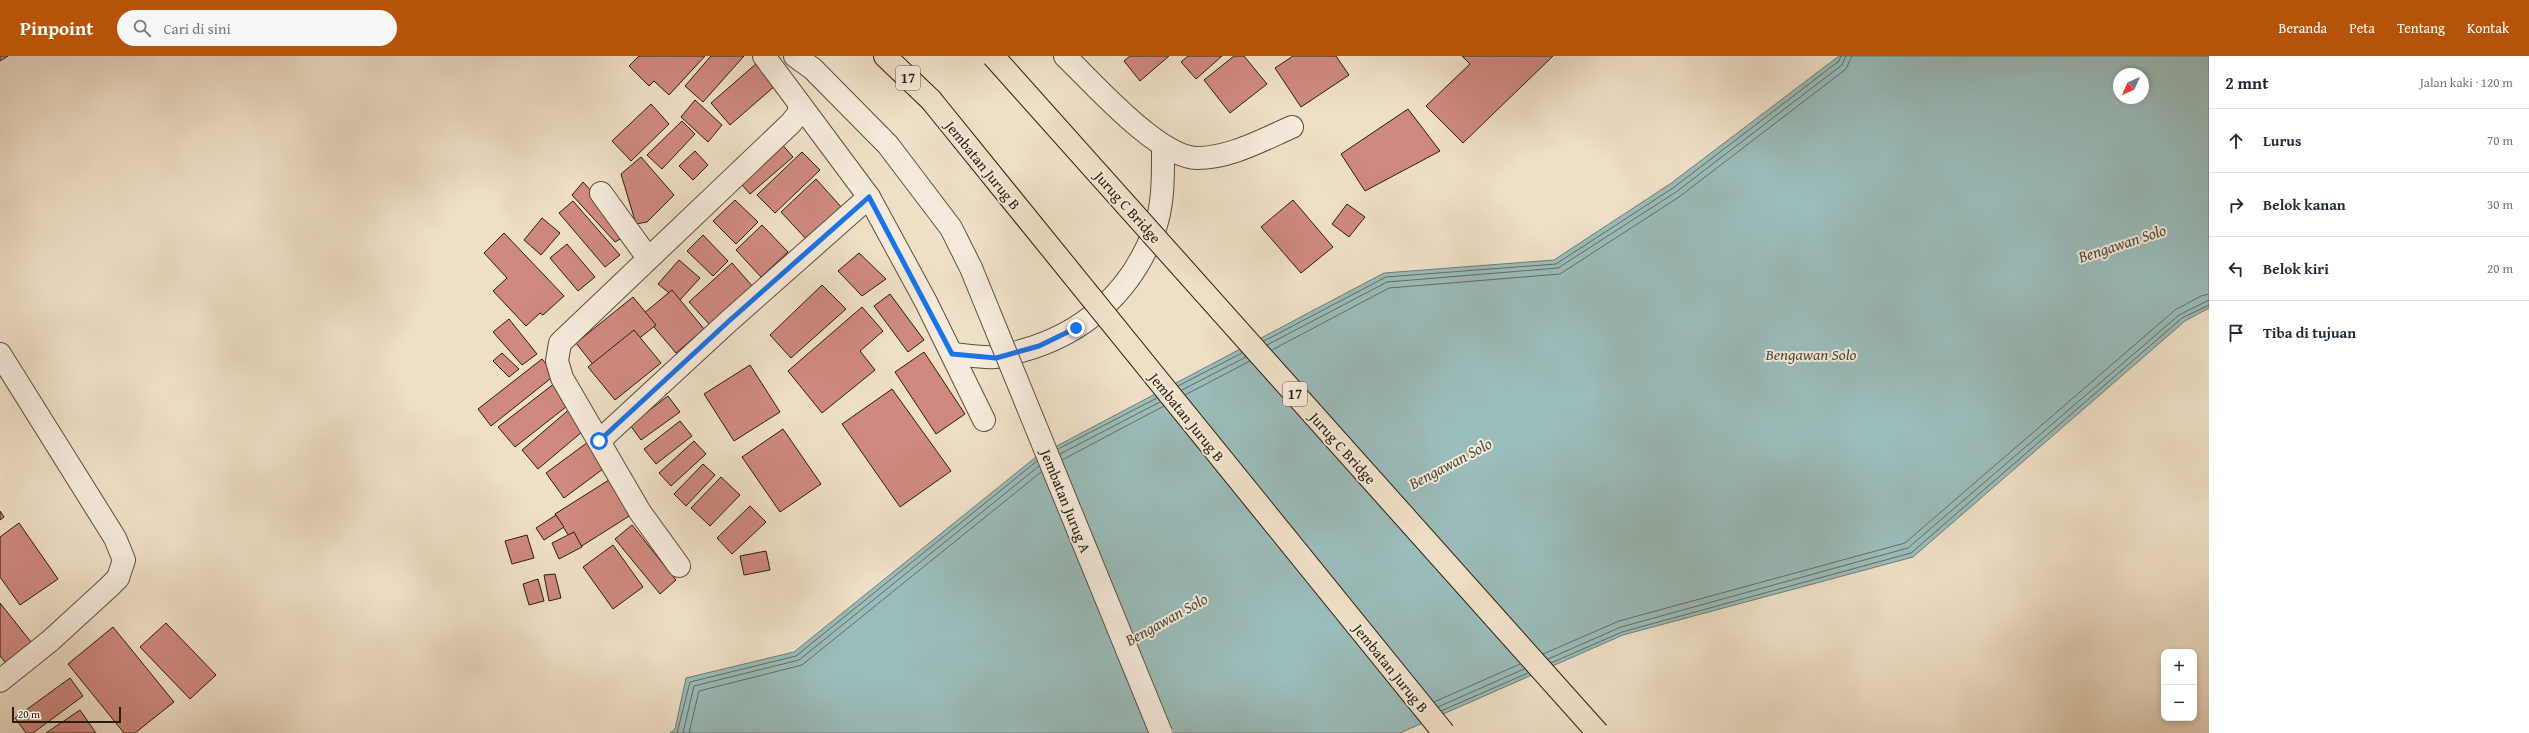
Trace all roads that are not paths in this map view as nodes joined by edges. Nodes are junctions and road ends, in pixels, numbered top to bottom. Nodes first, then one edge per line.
1 (764, 56) edge
2 (795, 56) edge
3 (885, 56) edge
4 (993, 56) edge
5 (1065, 56) edge
6 (800, 104) junction
7 (1292, 127) dead end
8 (1163, 147) junction
9 (601, 193) dead end
10 (869, 197) junction
11 (648, 258) junction
12 (0, 354) edge
13 (952, 354) junction
14 (984, 420) dead end
15 (599, 441) junction
16 (679, 566) dead end
17 (0, 681) edge
18 (1161, 733) edge
19 (1444, 733) edge
20 (1598, 733) edge

1 - 6 street
2 - 18 street, Jembatan Jurug A, bridge
3 - 19 highway, Jembatan Jurug B / 17, bridge
4 - 20 highway, Jurug C Bridge / 17, bridge
5 - 8 street
6 - 10 street
6 - 11 street
7 - 8 street
8 - 13 street
9 - 11 street
10 - 13 street
10 - 15 street
11 - 15 street
12 - 17 street
13 - 14 street
15 - 16 street

